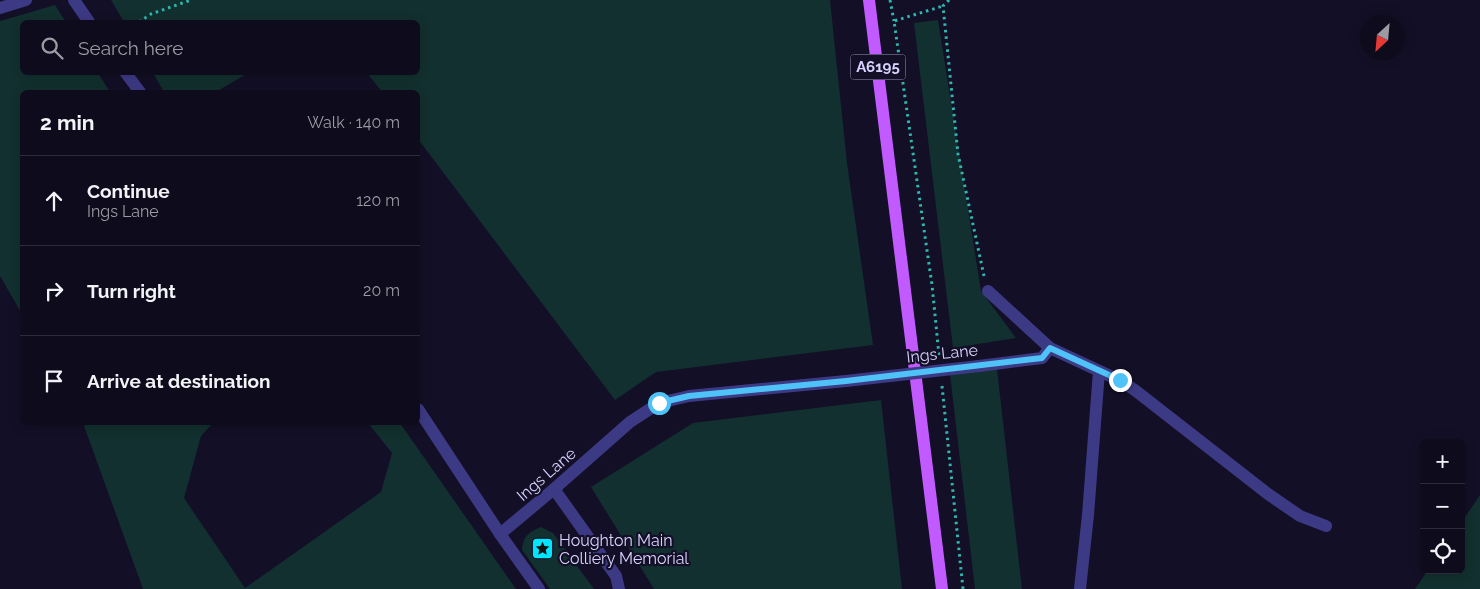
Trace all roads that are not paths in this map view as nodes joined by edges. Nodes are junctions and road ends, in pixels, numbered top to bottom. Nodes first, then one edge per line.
1 (26, 0) edge
2 (74, 0) edge
3 (869, 0) edge
4 (0, 8) edge
5 (88, 20) edge
6 (127, 75) edge
7 (138, 90) edge
8 (988, 291) road end
9 (1050, 348) junction
10 (1099, 371) junction
11 (420, 412) edge
12 (554, 490) junction
13 (1326, 526) dead end
14 (500, 534) junction
15 (539, 589) edge
16 (619, 589) edge
17 (942, 589) edge
18 (1080, 589) edge

1 - 4 street
2 - 5 street
3 - 17 main road, A6195
6 - 7 street
8 - 9 street
9 - 10 street
9 - 12 street, Ings Lane, bridge
10 - 13 street
10 - 18 street
11 - 14 street
12 - 14 street, Ings Lane
12 - 16 street
14 - 15 street

